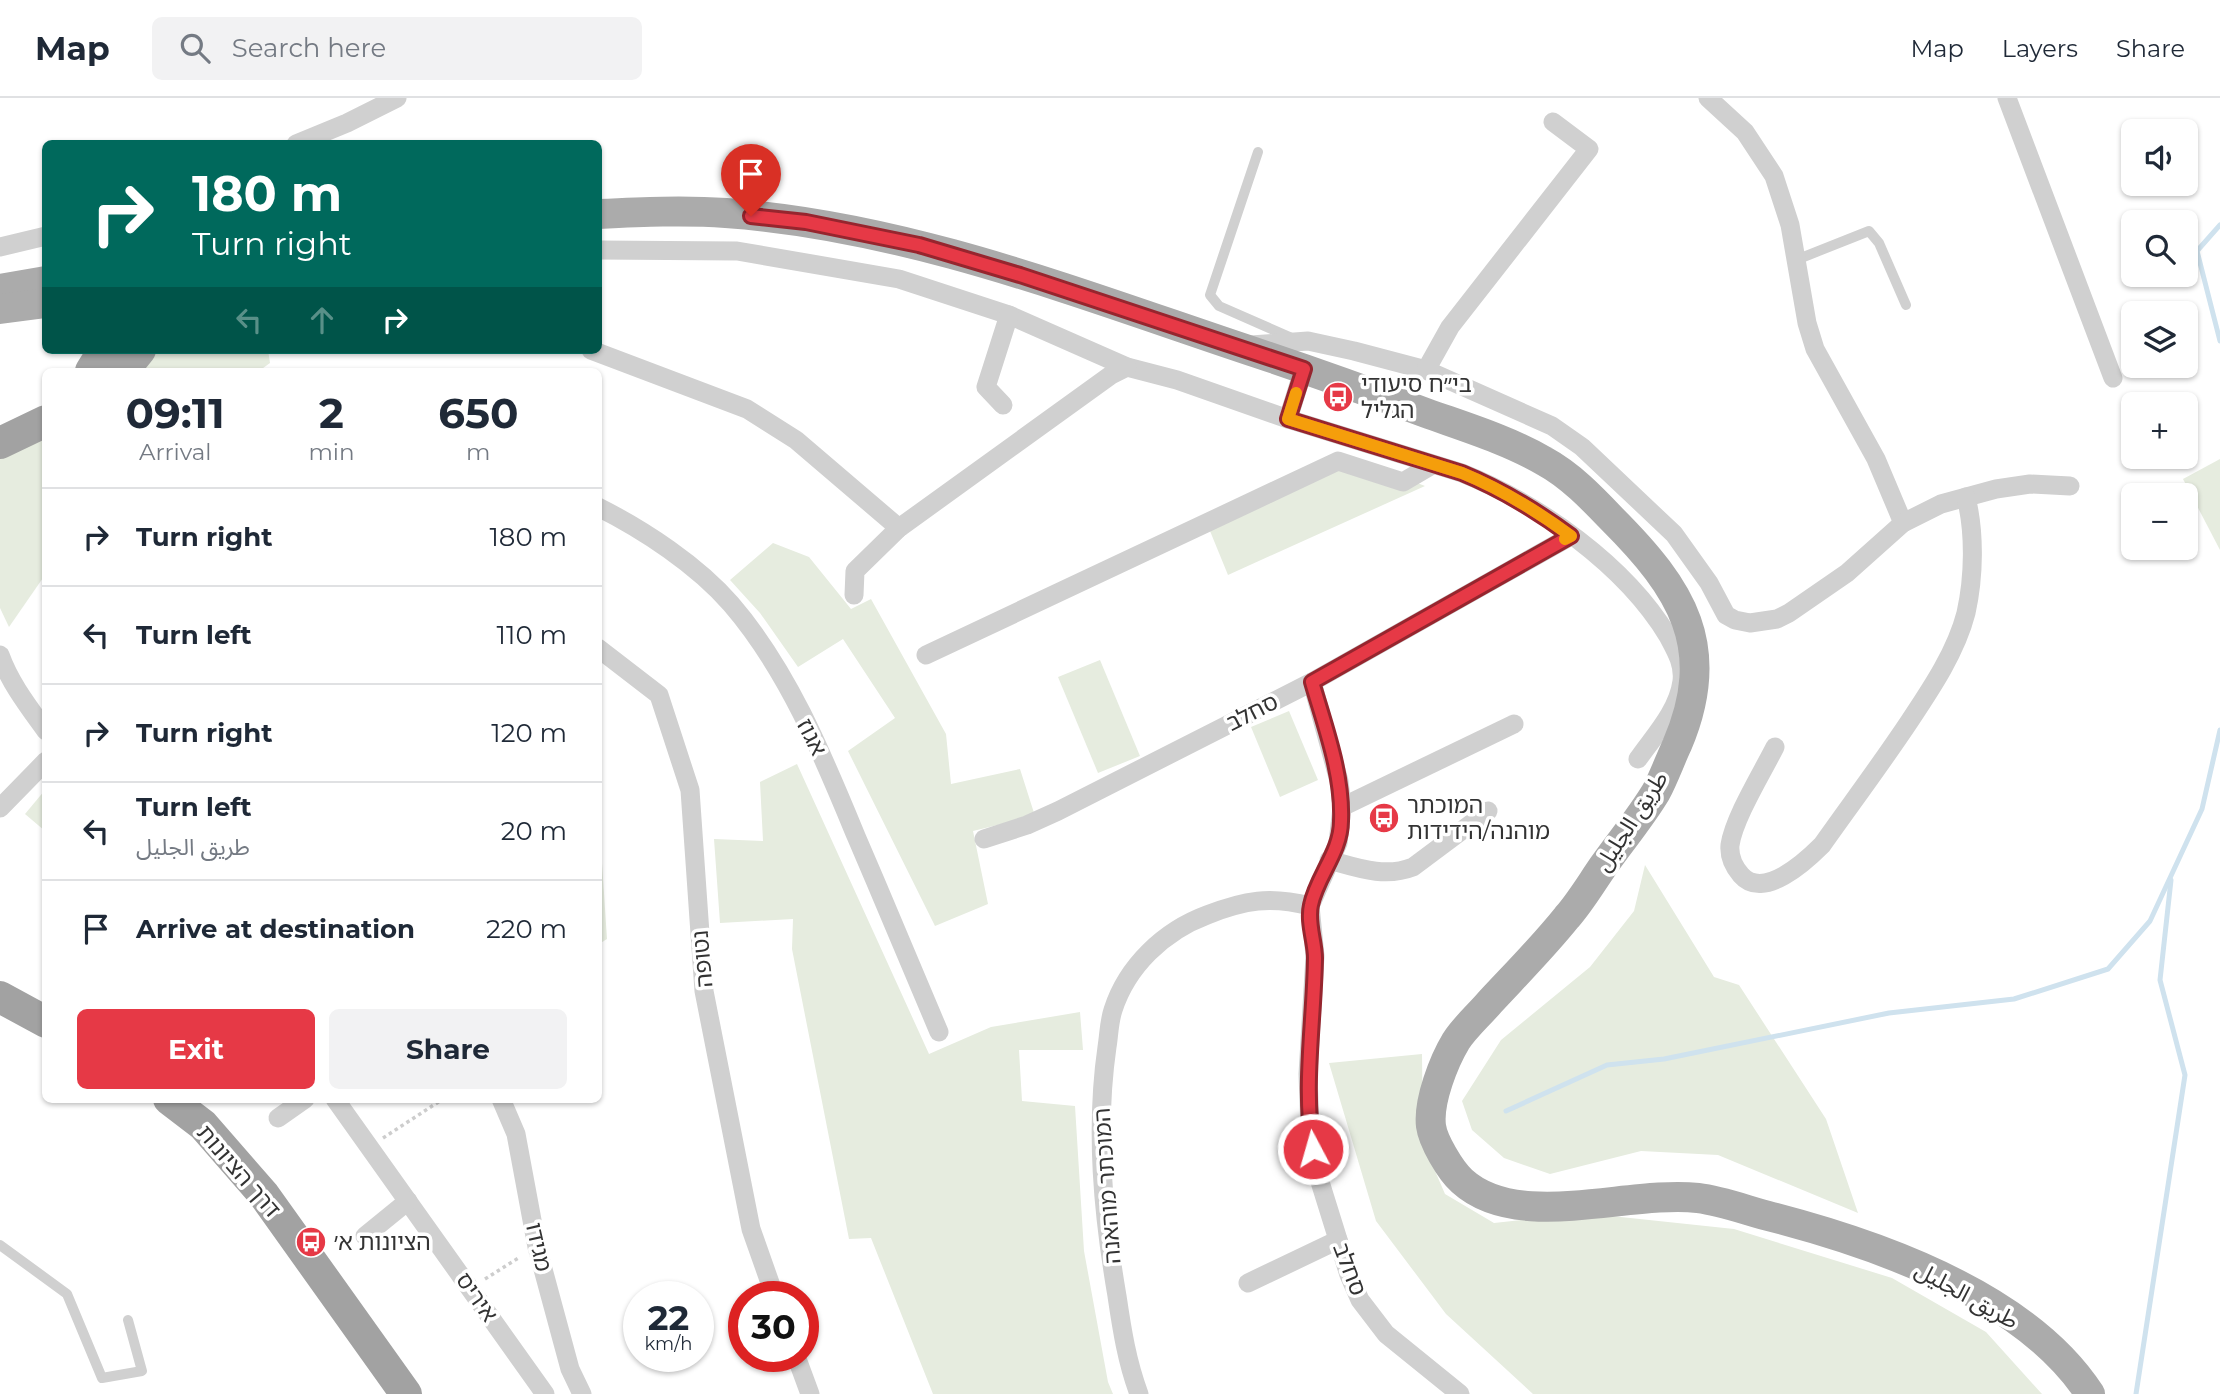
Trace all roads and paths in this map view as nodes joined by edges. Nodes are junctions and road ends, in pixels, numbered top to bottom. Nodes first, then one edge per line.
1 (397, 98) edge
2 (1708, 98) edge
3 (2007, 98) edge
4 (1553, 122) dead end
5 (306, 140) edge
6 (1258, 152) dead end
7 (602, 214) edge
8 (42, 237) edge
9 (0, 247) edge
10 (602, 250) edge
11 (1796, 260) junction
12 (42, 282) edge
13 (0, 289) edge
14 (42, 304) edge
15 (1906, 305) dead end
16 (0, 309) edge
17 (1009, 315) junction
18 (602, 354) edge
19 (1302, 355) junction
20 (1127, 367) junction
21 (1426, 370) junction
22 (2113, 378) dead end
23 (1003, 405) dead end
24 (42, 415) edge
25 (1288, 419) junction
26 (42, 423) edge
27 (4, 441) edge
28 (1432, 465) junction
29 (2070, 486) dead end
30 (1965, 496) junction
31 (602, 509) edge
32 (1903, 523) junction
33 (899, 528) junction
34 (1571, 536) junction
35 (854, 595) dead end
36 (602, 651) edge
37 (0, 655) edge
38 (926, 655) dead end
39 (1312, 682) junction
40 (1514, 724) dead end
41 (42, 725) edge
42 (1775, 747) dead end
43 (1638, 759) dead end
44 (42, 765) edge
45 (1342, 807) junction
46 (0, 808) edge
47 (1488, 811) dead end
48 (984, 839) dead end
49 (1329, 860) junction
50 (1310, 906) junction
51 (0, 997) edge
52 (42, 1020) edge
53 (939, 1032) dead end
54 (174, 1103) edge
55 (299, 1103) edge
56 (338, 1103) edge
57 (437, 1103) edge
58 (504, 1103) edge
59 (278, 1118) dead end
60 (370, 1147) junction
61 (408, 1201) junction
62 (365, 1236) dead end
63 (1338, 1240) junction
64 (0, 1245) edge
65 (537, 1247) junction
66 (769, 1281) edge
67 (1248, 1283) dead end
68 (471, 1288) junction
69 (128, 1320) dead end
70 (802, 1372) edge
71 (403, 1391) edge
72 (545, 1394) edge
73 (582, 1394) edge
74 (810, 1394) edge
75 (1139, 1394) edge
76 (1460, 1394) edge
77 (2090, 1394) edge

1 - 5 street
2 - 11 street
3 - 22 street
4 - 21 street
6 - 19 lane
7 - 19 main road, طريق الجليل
8 - 9 street
10 - 17 street
11 - 15 lane
11 - 32 street
12 - 13 main road
14 - 16 main road
17 - 20 street
17 - 23 street
18 - 33 street
19 - 21 street
19 - 25 street
19 - 77 main road, طريق الجليل
20 - 25 street
20 - 33 street
21 - 32 street
24 - 27 highway
25 - 28 street
26 - 27 highway
28 - 34 street
28 - 38 street
29 - 30 street
30 - 32 street
30 - 42 street
31 - 53 street, אגוז
33 - 35 street
34 - 39 street
34 - 43 street
36 - 66 street, נטופה
37 - 41 street
39 - 45 street, סחלב
39 - 48 street, סחלב
40 - 45 street
44 - 46 street
45 - 49 street, סחלב
47 - 49 street
49 - 50 street, סחלב
50 - 63 street, סחלב
50 - 75 street, המוכתר מוהאנה
51 - 52 highway
54 - 71 highway, דרך הציונות
55 - 59 street
56 - 60 street, איריס
57 - 60 path
58 - 65 street, מגידו
60 - 61 street, איריס
61 - 62 street
61 - 68 street, איריס
63 - 67 street
63 - 76 street, סחלב
64 - 69 lane
65 - 68 path
65 - 73 street, מגידו
68 - 72 street, איריס
70 - 74 street

